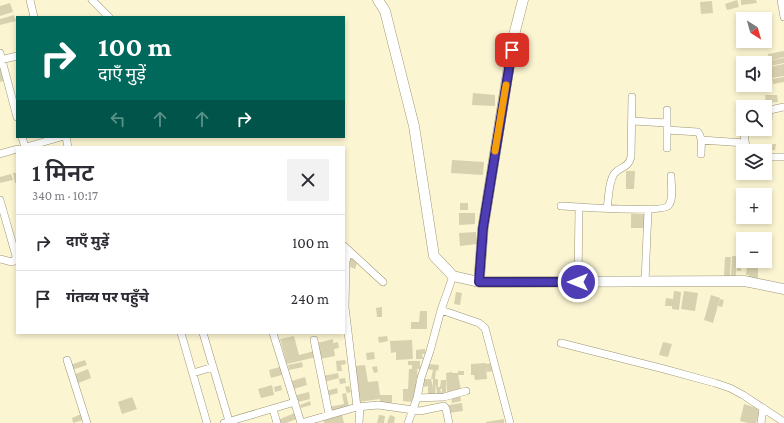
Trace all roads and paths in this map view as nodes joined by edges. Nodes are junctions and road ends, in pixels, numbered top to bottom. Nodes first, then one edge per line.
1 (30, 0) edge
2 (92, 0) edge
3 (378, 0) edge
4 (523, 0) edge
5 (781, 0) edge
6 (34, 16) edge
7 (108, 16) edge
8 (784, 16) edge
9 (16, 56) edge
10 (1, 57) edge
11 (632, 97) dead end
12 (784, 107) edge
13 (667, 110) dead end
14 (772, 110) edge
15 (16, 113) edge
16 (632, 121) junction
17 (667, 127) junction
18 (744, 136) edge
19 (56, 138) edge
20 (702, 140) junction
21 (745, 143) joint
22 (28, 146) edge
23 (667, 148) dead end
24 (16, 149) edge
25 (0, 154) edge
26 (701, 154) dead end
27 (772, 157) edge
28 (784, 157) edge
29 (671, 176) dead end
30 (0, 200) edge
31 (561, 206) dead end
32 (579, 207) junction
33 (607, 208) junction
34 (648, 210) junction
35 (346, 249) edge
36 (0, 259) edge
37 (345, 274) edge
38 (453, 276) junction
39 (383, 282) dead end
40 (479, 282) junction
41 (578, 282) junction
42 (645, 282) junction
43 (784, 289) edge
44 (345, 305) edge
45 (441, 310) junction
46 (181, 334) edge
47 (203, 334) edge
48 (274, 334) edge
49 (314, 340) dead end
50 (561, 343) dead end
51 (67, 360) dead end
52 (213, 367) junction
53 (193, 373) junction
54 (466, 391) dead end
55 (417, 398) junction
56 (295, 402) junction
57 (358, 407) junction
58 (763, 408) junction
59 (273, 409) junction
60 (413, 410) junction
61 (329, 414) junction
62 (226, 422) edge
63 (784, 422) edge
64 (87, 423) edge
65 (207, 423) edge
66 (277, 423) edge
67 (301, 423) edge
68 (359, 423) edge
69 (408, 423) edge
70 (449, 423) edge
71 (510, 423) edge
72 (761, 423) edge

1 - 6 street
2 - 7 street
3 - 38 street
4 - 40 street
5 - 8 street
9 - 10 street
10 - 15 street
11 - 16 street
12 - 14 street
13 - 17 street
16 - 17 street
16 - 33 street
17 - 20 street
17 - 23 street
18 - 21 street
19 - 22 street
20 - 21 street
20 - 26 street
24 - 25 street
27 - 28 street
29 - 34 street
30 - 36 street
31 - 32 street
32 - 33 street
32 - 41 street
33 - 34 street
34 - 42 street
35 - 37 street
35 - 39 street
38 - 40 street
38 - 45 street
40 - 41 street
41 - 42 street
42 - 43 street
44 - 57 street
45 - 55 street
45 - 71 street
46 - 53 street
47 - 52 street
48 - 56 street
49 - 61 street
50 - 58 street
51 - 64 street
52 - 53 street
52 - 62 street
53 - 65 street
54 - 55 street
55 - 60 street
56 - 59 street
56 - 67 street
57 - 60 street
57 - 61 street
57 - 68 street
58 - 63 street
58 - 72 street
59 - 62 street
59 - 66 street
60 - 69 street
60 - 70 street
61 - 67 street

